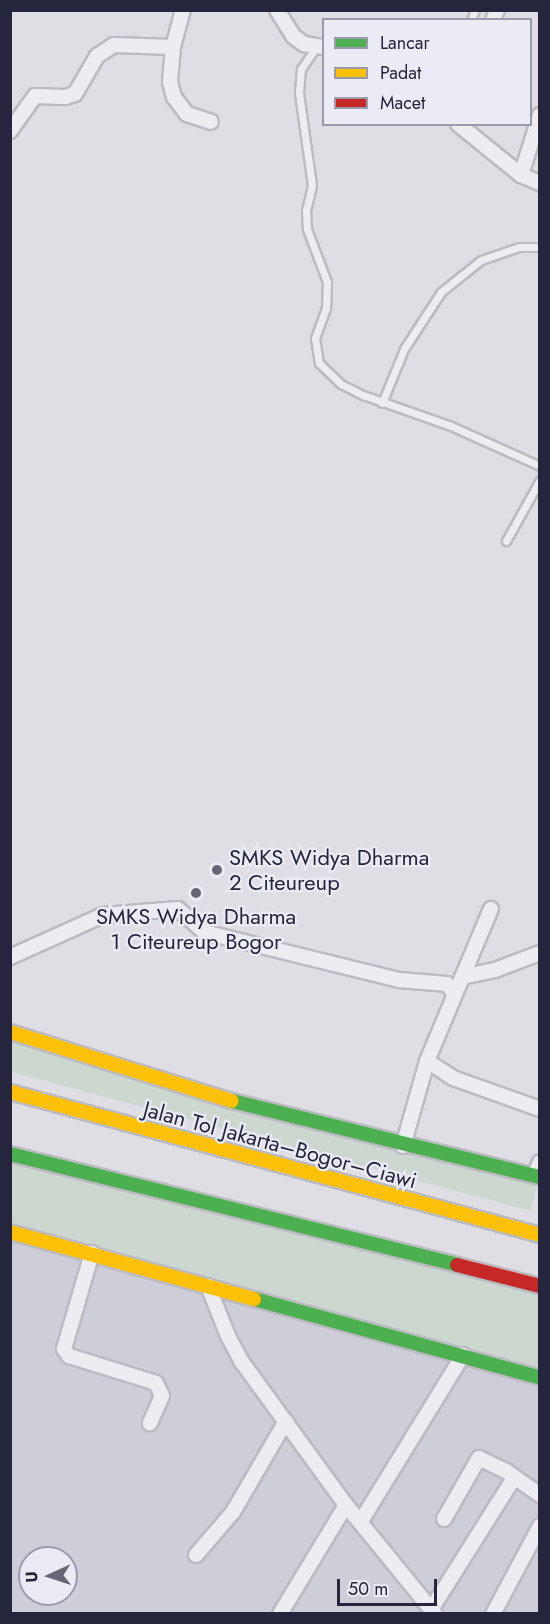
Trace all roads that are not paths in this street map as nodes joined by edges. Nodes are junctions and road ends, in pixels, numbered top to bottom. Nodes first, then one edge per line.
1 (183, 10) edge
2 (277, 10) edge
3 (320, 46) edge
4 (173, 47) junction
5 (540, 115) edge
6 (211, 123) dead end
7 (460, 126) edge
8 (10, 131) edge
9 (521, 175) junction
10 (540, 183) edge
11 (540, 246) edge
12 (382, 403) junction
13 (540, 466) edge
14 (540, 480) edge
15 (506, 541) dead end
16 (491, 909) dead end
17 (540, 953) edge
18 (10, 957) edge
19 (462, 977) junction
20 (454, 993) junction
21 (10, 1032) edge
22 (427, 1061) junction
23 (12, 1092) edge
24 (540, 1109) edge
25 (403, 1146) junction
26 (10, 1154) edge
27 (540, 1162) edge
28 (537, 1177) edge
29 (10, 1232) edge
30 (540, 1235) edge
31 (92, 1253) junction
32 (208, 1286) junction
33 (540, 1286) edge
34 (463, 1354) junction
35 (540, 1378) edge
36 (286, 1421) junction
37 (150, 1422) dead end
38 (514, 1478) junction
39 (540, 1495) edge
40 (346, 1505) junction
41 (444, 1519) dead end
42 (362, 1521) junction
43 (540, 1526) edge
44 (534, 1553) edge
45 (196, 1555) dead end
46 (433, 1611) edge
47 (280, 1614) edge
48 (493, 1614) edge

1 - 4 street
2 - 3 street
3 - 12 lane
4 - 6 street
4 - 8 street
5 - 9 street
7 - 9 street
9 - 10 street
11 - 12 lane
12 - 13 lane
14 - 15 lane
16 - 19 street
17 - 19 street
18 - 20 street
19 - 20 street
20 - 22 street
21 - 25 main road
22 - 24 street
22 - 25 street
23 - 30 main road, Jalan Tol Jakarta–Bogor–Ciawi
25 - 28 main road
26 - 33 main road
27 - 28 street
29 - 31 main road
31 - 32 main road
31 - 37 street
32 - 34 main road
32 - 36 street
34 - 35 main road
34 - 42 street
36 - 40 street
36 - 45 street
38 - 39 street
38 - 41 street
38 - 46 street
40 - 42 street
40 - 47 street
42 - 46 street
43 - 44 street
44 - 48 street

